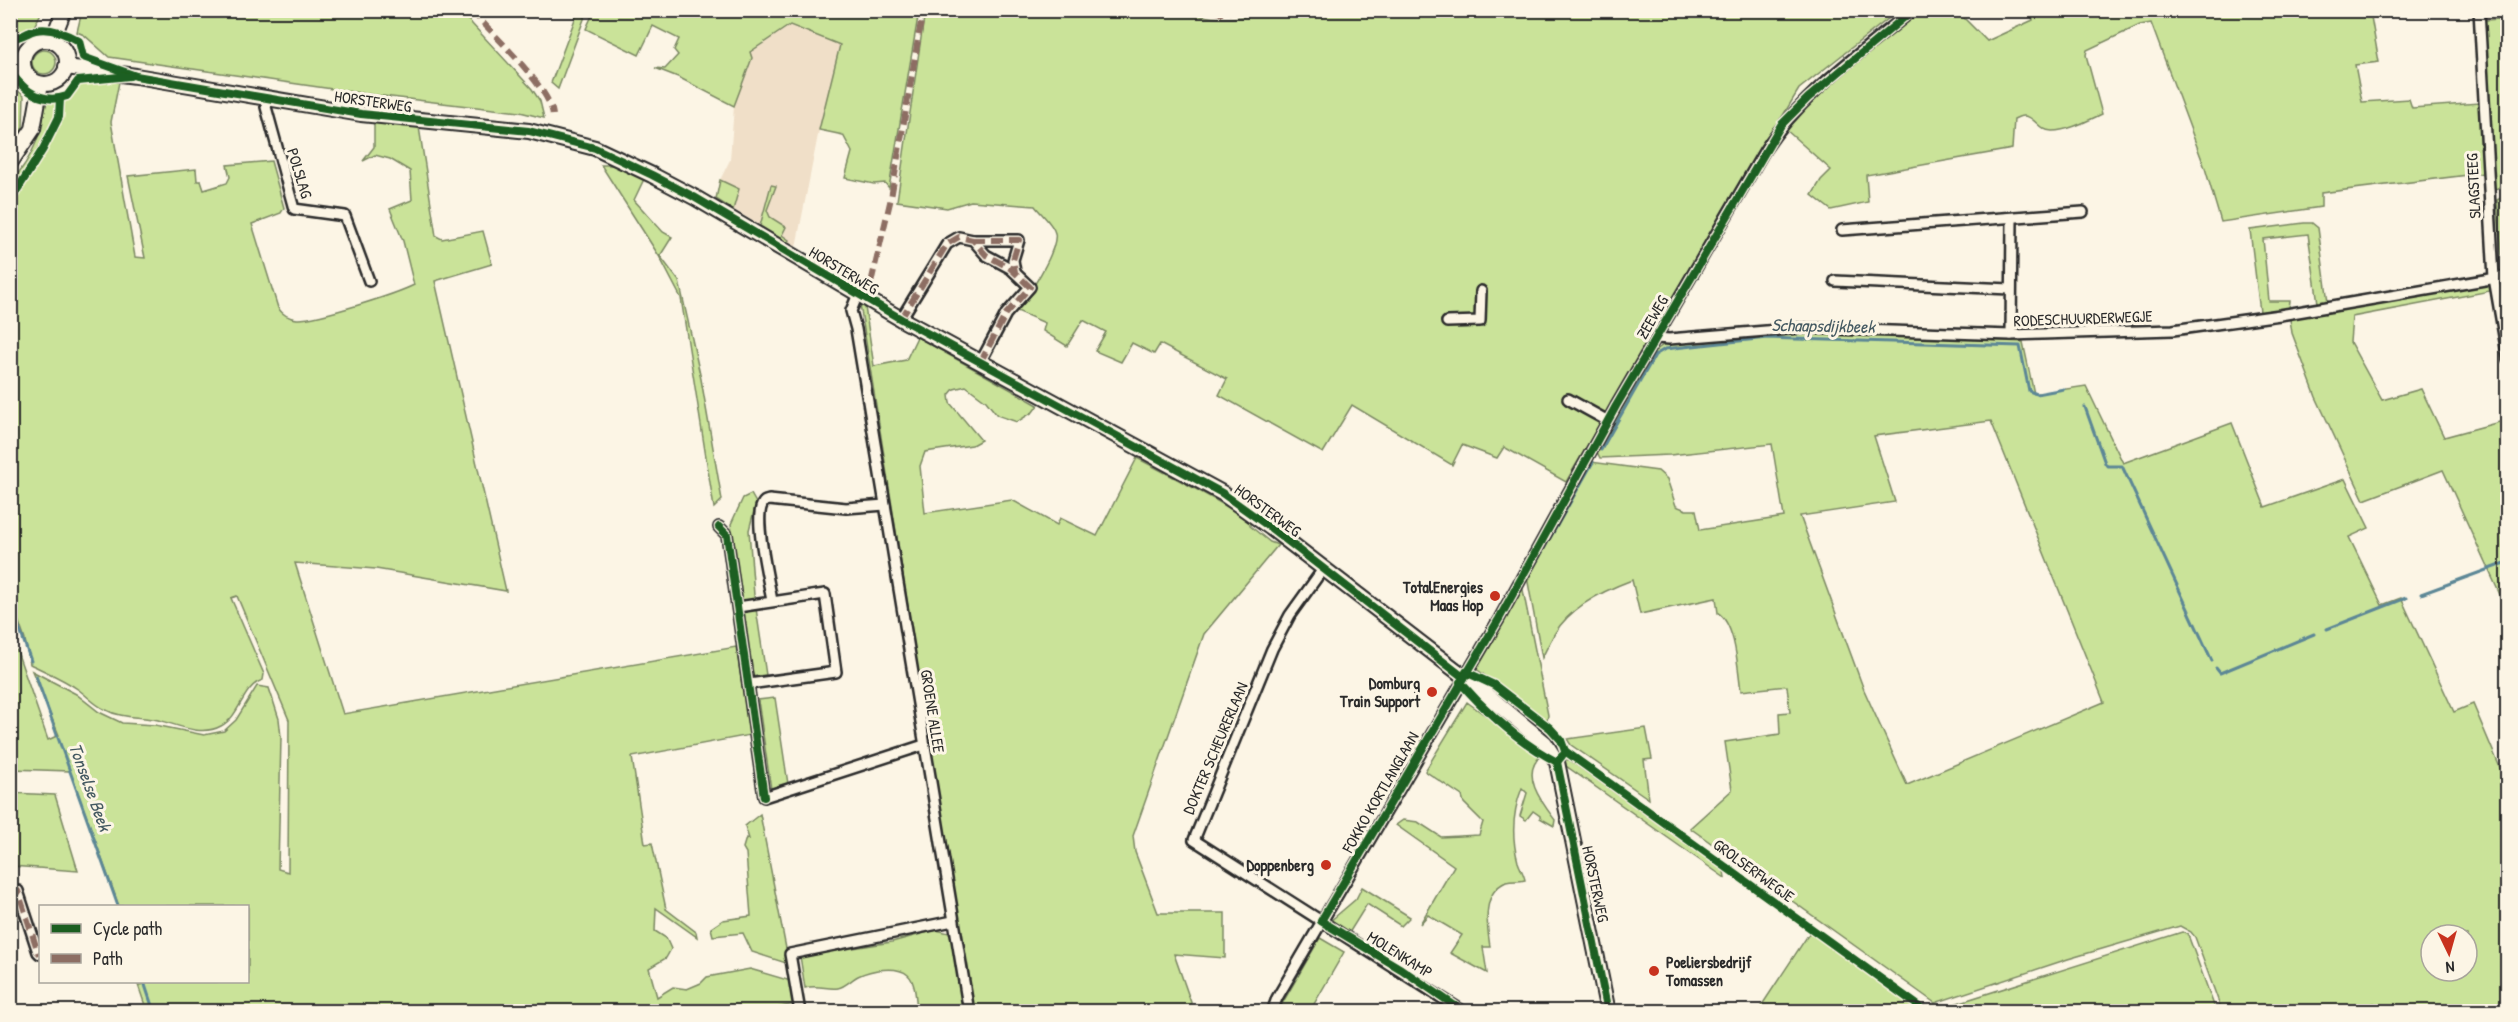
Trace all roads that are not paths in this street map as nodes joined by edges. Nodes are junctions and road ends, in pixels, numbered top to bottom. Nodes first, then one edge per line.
1 (64, 10) edge
2 (1913, 10) edge
3 (2478, 10) edge
4 (52, 41) junction
5 (17, 57) edge
6 (66, 67) junction
7 (41, 84) junction
8 (268, 98) junction
9 (10, 164) edge
10 (2083, 212) dead end
11 (2012, 219) junction
12 (1842, 230) dead end
13 (972, 240) junction
14 (1015, 272) junction
15 (2508, 276) edge
16 (2494, 278) junction
17 (369, 281) dead end
18 (1835, 281) dead end
19 (2010, 289) junction
20 (1481, 291) dead end
21 (858, 294) junction
22 (901, 319) junction
23 (1447, 322) dead end
24 (2011, 335) junction
25 (1656, 338) junction
26 (2508, 359) edge
27 (980, 363) junction
28 (1568, 399) dead end
29 (1608, 421) junction
30 (885, 505) junction
31 (719, 527) dead end
32 (1323, 570) junction
33 (772, 601) junction
34 (738, 607) junction
35 (1463, 677) junction
36 (749, 684) junction
37 (924, 745) junction
38 (10, 893) edge
39 (953, 921) junction
40 (1321, 921) junction
41 (39, 953) edge
42 (800, 1011) edge
43 (969, 1011) edge
44 (1272, 1011) edge
45 (1464, 1011) edge
46 (1608, 1011) edge

1 - 4 main road
2 - 25 street, ZEEWEG
3 - 16 street, SLAGSTEEG
4 - 5 main road
4 - 6 main road
5 - 7 main road
6 - 7 main road
6 - 8 main road, HORSTERWEG
7 - 9 main road
8 - 17 street, POLSLAG
8 - 21 main road, HORSTERWEG
10 - 11 street
11 - 12 street
11 - 19 street
13 - 14 street
13 - 14 street
13 - 22 street
14 - 27 street
15 - 16 street, RODESCHUURDERWEGJE
16 - 24 street, RODESCHUURDERWEGJE
16 - 26 street, SLAGSTEEG
18 - 19 street
19 - 24 street
20 - 23 street
21 - 22 main road, HORSTERWEG
21 - 30 street, GROENE ALLEE
22 - 27 main road, HORSTERWEG
24 - 25 street, RODESCHUURDERWEGJE
25 - 29 street, ZEEWEG
27 - 32 main road, HORSTERWEG
28 - 29 street
29 - 35 street, ZEEWEG
30 - 33 street
30 - 37 street, GROENE ALLEE
31 - 34 street
32 - 35 main road, HORSTERWEG
32 - 40 street, DOKTER SCHEURERLAAN
33 - 34 street
33 - 36 street
34 - 36 street
35 - 40 street, FOKKO KORTLANGLAAN
35 - 46 main road, HORSTERWEG
36 - 37 street
37 - 39 street, GROENE ALLEE
38 - 41 street
39 - 42 street
39 - 43 street, GROENE ALLEE
40 - 44 street, FOKKO KORTLANGLAAN
40 - 45 street, MOLENKAMP

